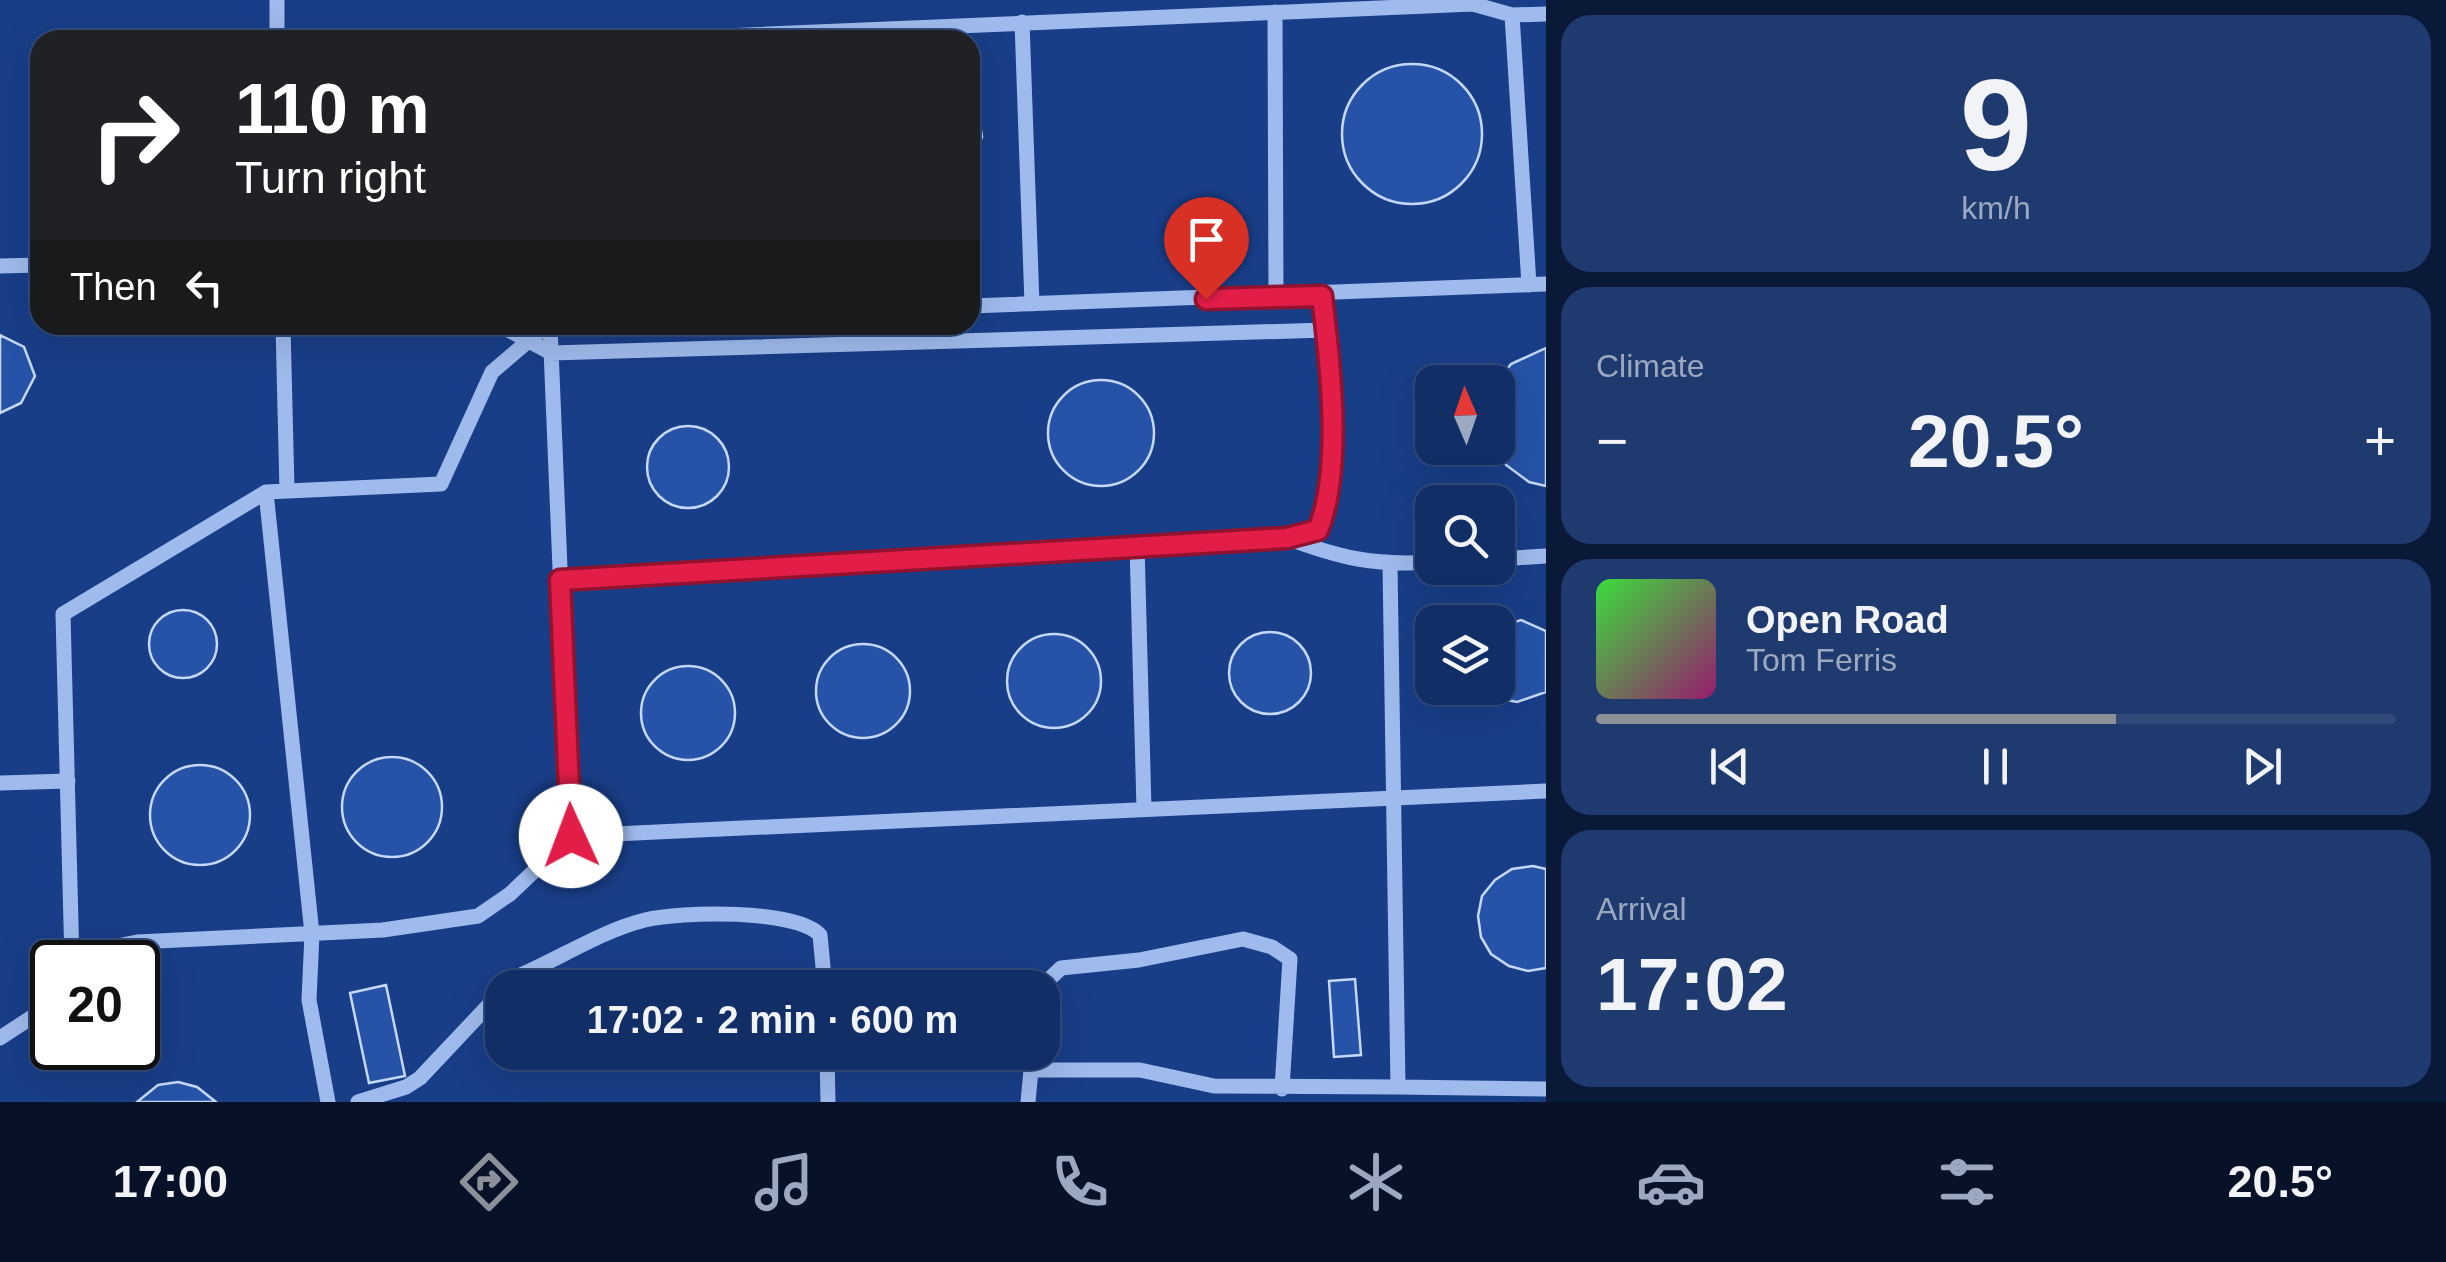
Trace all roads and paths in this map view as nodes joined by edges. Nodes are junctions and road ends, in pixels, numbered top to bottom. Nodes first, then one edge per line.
1 (276, 0) edge
2 (1275, 12) junction
3 (1546, 14) edge
4 (1512, 15) junction
5 (1022, 22) junction
6 (278, 30) edge
7 (848, 30) edge
8 (30, 265) edge
9 (0, 266) edge
10 (1546, 284) edge
11 (1529, 286) junction
12 (1322, 296) junction
13 (1276, 297) junction
14 (1032, 304) junction
15 (980, 306) edge
16 (1326, 330) junction
17 (283, 335) edge
18 (517, 335) edge
19 (536, 335) edge
20 (549, 335) edge
21 (528, 341) junction
22 (551, 354) junction
23 (287, 491) junction
24 (266, 492) junction
25 (1287, 538) junction
26 (1137, 545) junction
27 (1546, 556) edge
28 (1515, 557) edge
29 (1415, 563) edge
30 (1390, 565) junction
31 (560, 580) junction
32 (68, 780) junction
33 (0, 783) edge
34 (1546, 792) edge
35 (1394, 798) junction
36 (1144, 809) junction
37 (571, 836) junction
38 (312, 934) junction
39 (72, 940) edge
40 (160, 941) edge
41 (532, 970) edge
42 (823, 970) edge
43 (1060, 970) edge
44 (485, 1009) edge
45 (30, 1018) edge
46 (0, 1038) edge
47 (827, 1070) edge
48 (1031, 1070) edge
49 (1060, 1070) edge
50 (1398, 1087) junction
51 (1282, 1089) junction
52 (1546, 1089) edge
53 (328, 1102) edge
54 (358, 1102) edge
55 (828, 1102) edge
56 (1028, 1102) edge

1 - 6 street
2 - 4 street
2 - 5 street
2 - 13 street
3 - 4 street
4 - 11 street
5 - 7 street
5 - 14 street
8 - 9 street
10 - 11 street
11 - 12 street
12 - 13 street
12 - 16 street
13 - 14 street
14 - 15 street
16 - 22 street
16 - 25 street
17 - 23 street
18 - 21 street
19 - 21 street
20 - 22 street
21 - 22 street
21 - 23 street
22 - 31 street
23 - 24 street
24 - 32 street
24 - 38 street
25 - 26 street
25 - 30 street
26 - 31 street
26 - 36 street
27 - 28 street
29 - 30 street
30 - 35 street
31 - 37 street
32 - 33 street
32 - 39 street
34 - 35 street
35 - 36 street
35 - 50 street
36 - 37 street
37 - 38 street
38 - 40 street
38 - 53 street
41 - 42 street
43 - 51 street
44 - 54 street
45 - 46 street
47 - 55 street
48 - 56 street
49 - 51 street
50 - 51 street
50 - 52 street

